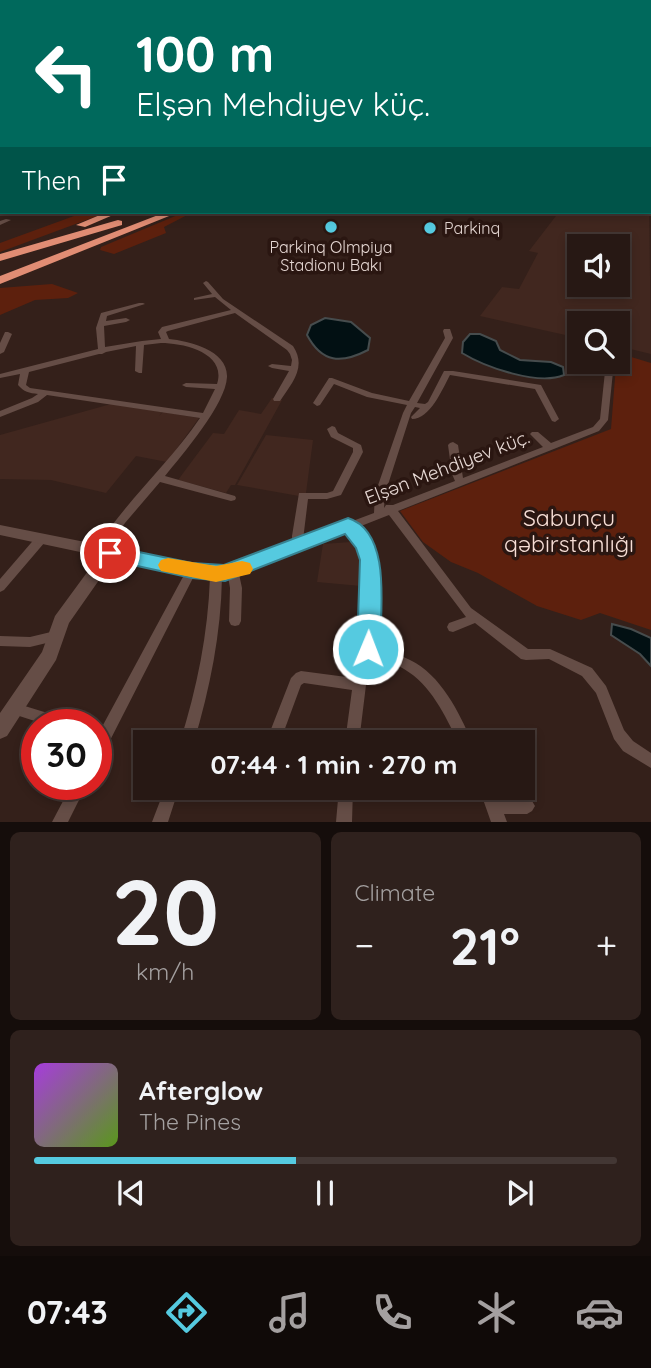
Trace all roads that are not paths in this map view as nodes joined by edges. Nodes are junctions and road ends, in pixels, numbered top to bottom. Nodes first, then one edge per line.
1 (169, 214) edge
2 (118, 217) edge
3 (8, 220) dead end
4 (0, 223) edge
5 (0, 256) edge
6 (0, 270) edge
7 (0, 280) edge
8 (206, 283) dead end
9 (215, 295) junction
10 (196, 299) dead end
11 (141, 304) dead end
12 (236, 311) junction
13 (126, 320) dead end
14 (103, 324) junction
15 (447, 331) dead end
16 (8, 334) dead end
17 (166, 341) junction
18 (140, 344) junction
19 (1, 348) edge
20 (102, 352) junction
21 (272, 366) dead end
22 (294, 369) junction
23 (25, 370) junction
24 (139, 371) dead end
25 (608, 374) edge
26 (0, 376) edge
27 (186, 384) dead end
28 (220, 387) junction
29 (45, 393) junction
30 (277, 399) dead end
31 (317, 403) dead end
32 (411, 405) junction
33 (426, 407) junction
34 (0, 414) edge
35 (204, 416) junction
36 (415, 417) dead end
37 (555, 419) dead end
38 (332, 429) dead end
39 (536, 434) dead end
40 (453, 445) dead end
41 (550, 448) junction
42 (159, 478) junction
43 (461, 482) junction
44 (231, 498) dead end
45 (384, 510) junction
46 (348, 525) junction
47 (0, 530) edge
48 (41, 539) junction
49 (299, 545) junction
50 (105, 552) junction
51 (192, 570) junction
52 (233, 572) junction
53 (216, 574) junction
54 (0, 587) edge
55 (475, 618) junction
56 (235, 621) dead end
57 (453, 627) dead end
58 (55, 636) junction
59 (0, 641) edge
60 (368, 649) junction
61 (359, 685) junction
62 (15, 709) junction
63 (21, 711) edge
64 (112, 722) edge
65 (0, 730) edge
66 (191, 730) edge
67 (277, 730) edge
68 (353, 730) edge
69 (458, 730) edge
70 (651, 761) edge
71 (72, 800) edge
72 (168, 800) edge
73 (345, 800) edge
74 (527, 806) dead end
75 (496, 814) edge
76 (60, 822) edge
77 (160, 822) edge
78 (344, 822) edge

1 - 7 highway
2 - 5 highway
2 - 6 highway
3 - 4 street
8 - 9 street
9 - 10 street
9 - 12 street
11 - 14 street
12 - 17 street
12 - 22 street
13 - 14 street
14 - 20 street
15 - 32 street
16 - 19 street
17 - 18 street
17 - 28 street
18 - 20 street
18 - 24 street
20 - 23 street
21 - 22 street
22 - 30 street
23 - 26 street
23 - 29 street
25 - 41 street, Elşən Mehdiyev küç.
27 - 28 street
28 - 35 street
29 - 34 street
29 - 35 street
31 - 32 street
32 - 33 street
32 - 45 street
33 - 36 street
33 - 37 street
35 - 42 street
38 - 49 street
39 - 41 street
40 - 43 street
41 - 43 street, Elşən Mehdiyev küç.
42 - 44 street
42 - 50 street
43 - 45 street, Elşən Mehdiyev küç.
45 - 46 street, Elşən Mehdiyev küç.
45 - 55 street
46 - 49 street, Elşən Mehdiyev küç.
46 - 60 street
47 - 48 street, Elşən Mehdiyev küç.
48 - 50 street, Elşən Mehdiyev küç.
48 - 54 street
49 - 52 street, Elşən Mehdiyev küç.
50 - 51 street, Elşən Mehdiyev küç.
50 - 58 street
51 - 53 street, Elşən Mehdiyev küç.
51 - 64 street
52 - 53 street, Elşən Mehdiyev küç.
52 - 56 street
53 - 66 street
55 - 57 street
55 - 70 street
58 - 59 street
58 - 62 street
60 - 61 street
60 - 69 street
61 - 67 street
61 - 68 street
62 - 63 street
62 - 65 street
71 - 76 street
72 - 77 street
73 - 78 street
74 - 75 street

